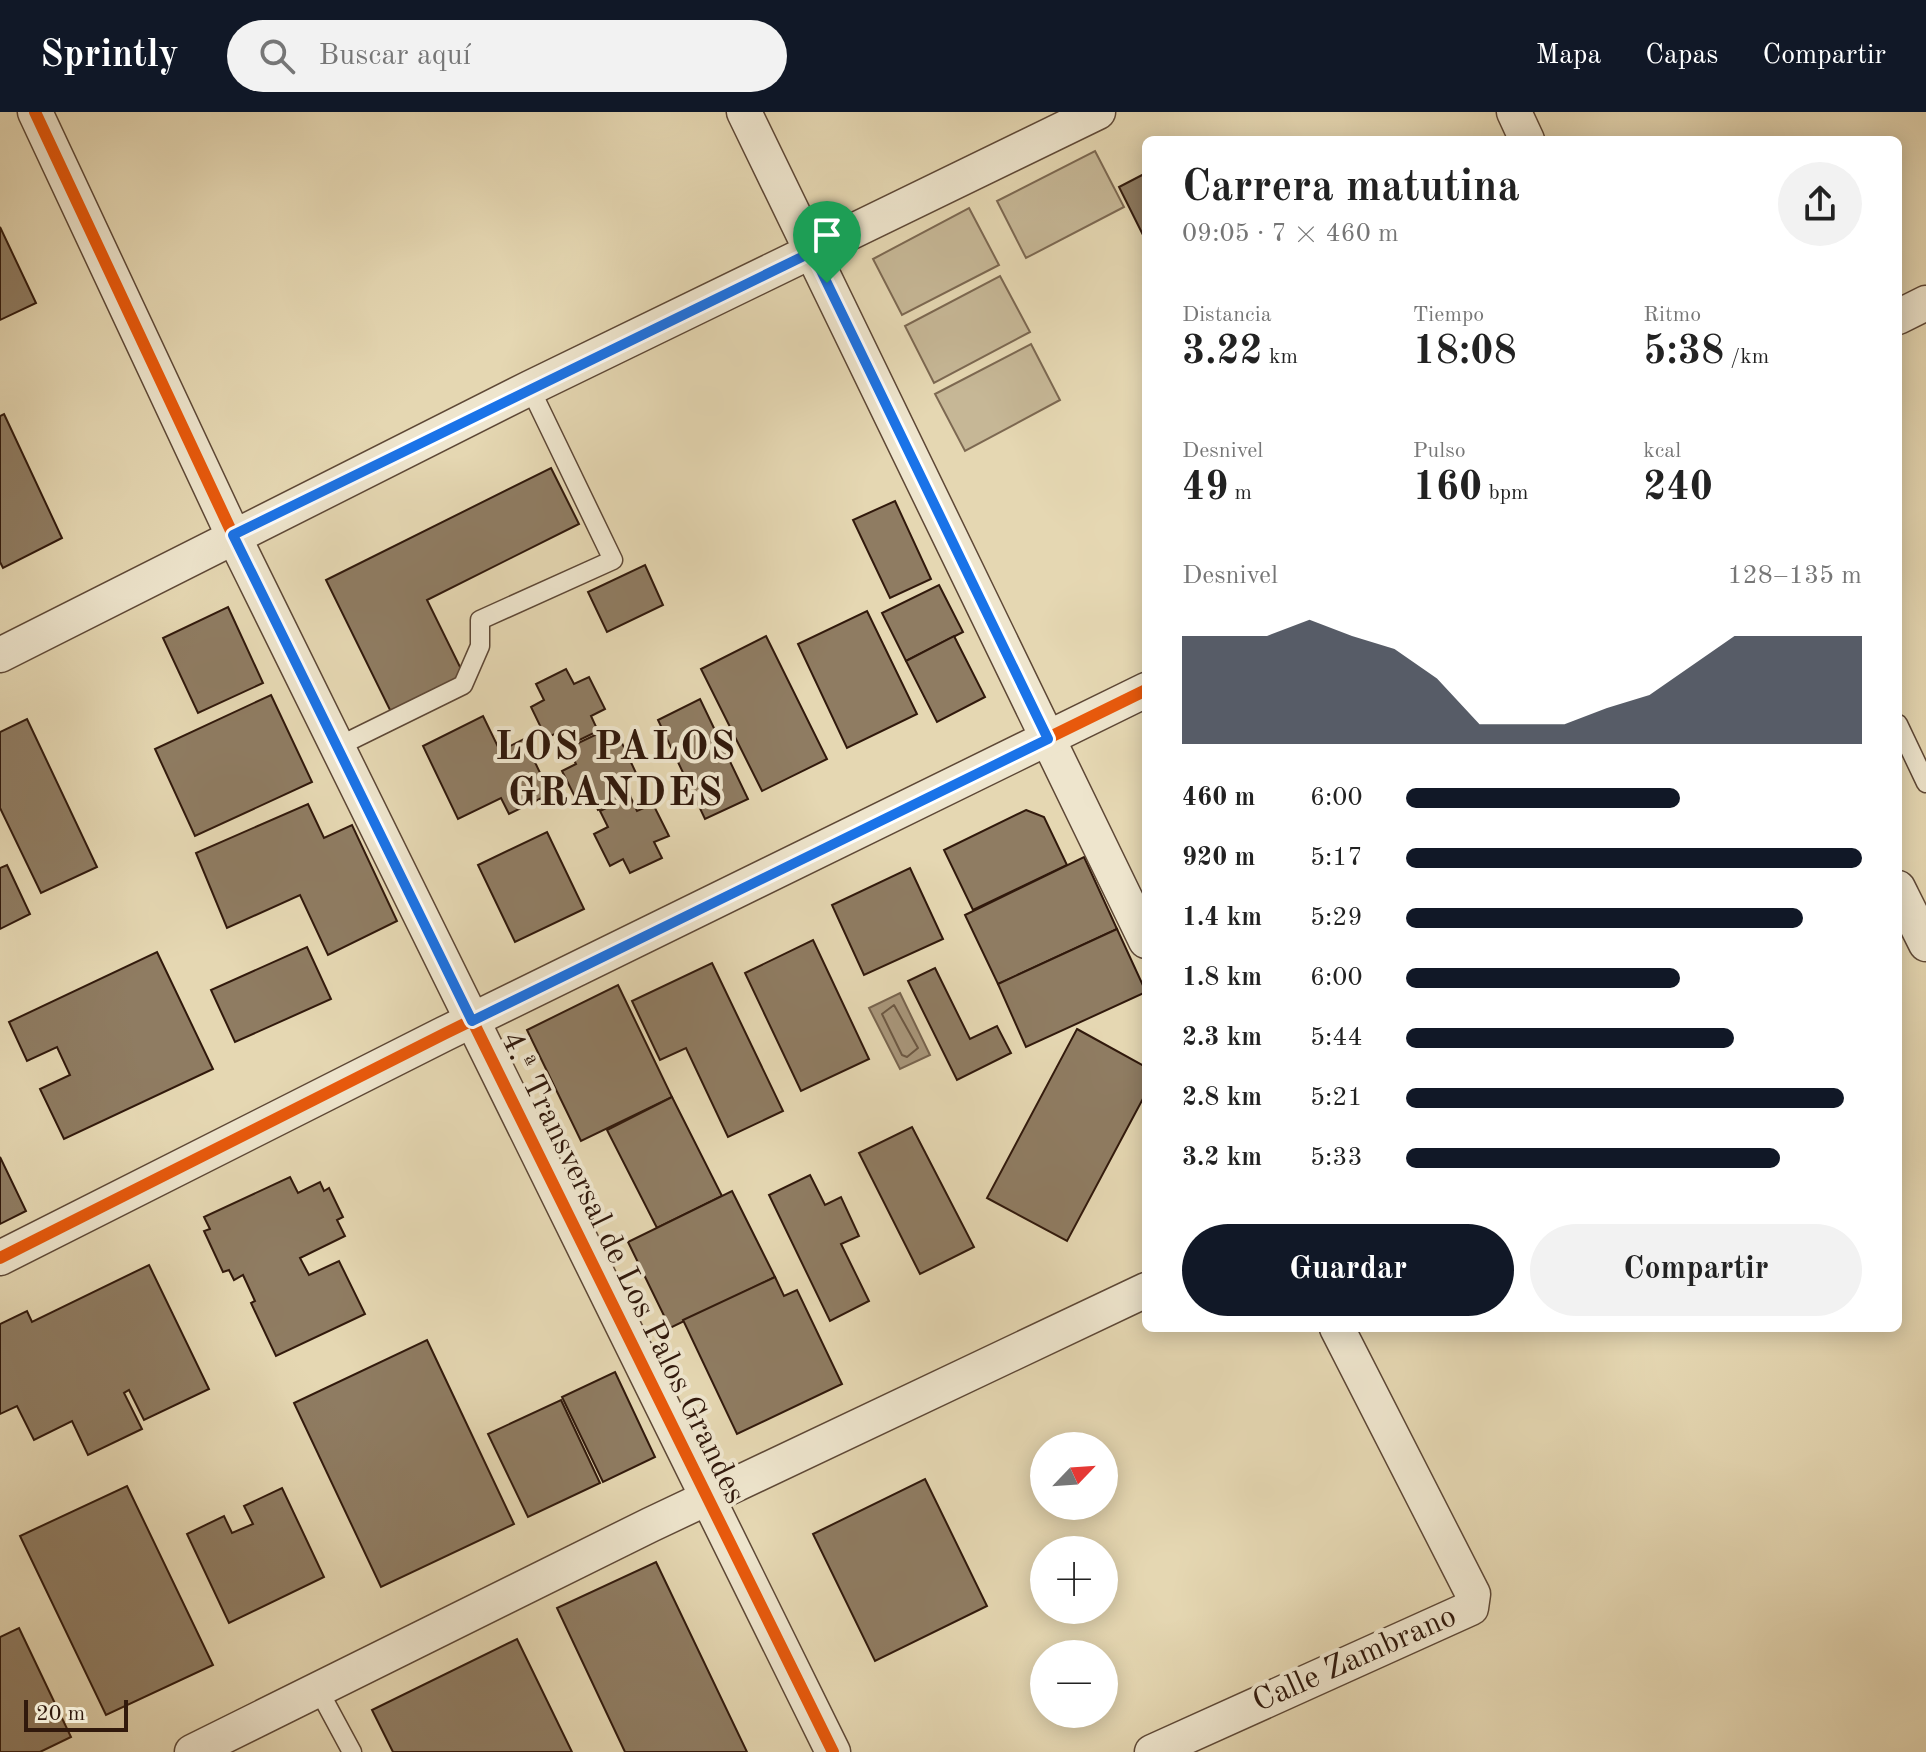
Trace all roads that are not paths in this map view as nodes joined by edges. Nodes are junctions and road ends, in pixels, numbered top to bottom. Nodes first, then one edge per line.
1 (35, 112) edge
2 (744, 112) edge
3 (1098, 112) edge
4 (1514, 112) edge
5 (1525, 136) edge
6 (812, 252) junction
7 (1926, 303) edge
8 (1902, 315) edge
9 (530, 388) junction
10 (233, 535) junction
11 (0, 655) edge
12 (1142, 692) edge
13 (1902, 732) edge
14 (1048, 739) junction
15 (337, 747) junction
16 (1926, 783) edge
17 (1908, 906) edge
18 (1142, 933) edge
19 (1926, 944) edge
20 (472, 1021) junction
21 (0, 1258) edge
22 (1142, 1292) edge
23 (1339, 1332) edge
24 (706, 1499) junction
25 (318, 1689) junction
26 (192, 1752) edge
27 (352, 1752) edge
28 (833, 1752) edge
29 (1152, 1752) edge

1 - 10 street, 4.ª Transversal de Los Palos Grandes
2 - 6 street
3 - 6 street
4 - 5 street
6 - 9 street
6 - 14 street
7 - 8 street
9 - 10 street
9 - 15 lane
10 - 11 street
10 - 15 street, 4.ª Transversal de Los Palos Grandes
12 - 14 street
13 - 16 lane
14 - 18 street
14 - 20 street
15 - 20 street, 4.ª Transversal de Los Palos Grandes
17 - 19 street
20 - 21 street
20 - 24 street, 4.ª Transversal de Los Palos Grandes
22 - 24 street
23 - 29 street, Calle Zambrano
24 - 25 street
24 - 28 street, 4.ª Transversal de Los Palos Grandes
25 - 26 street
25 - 27 lane

